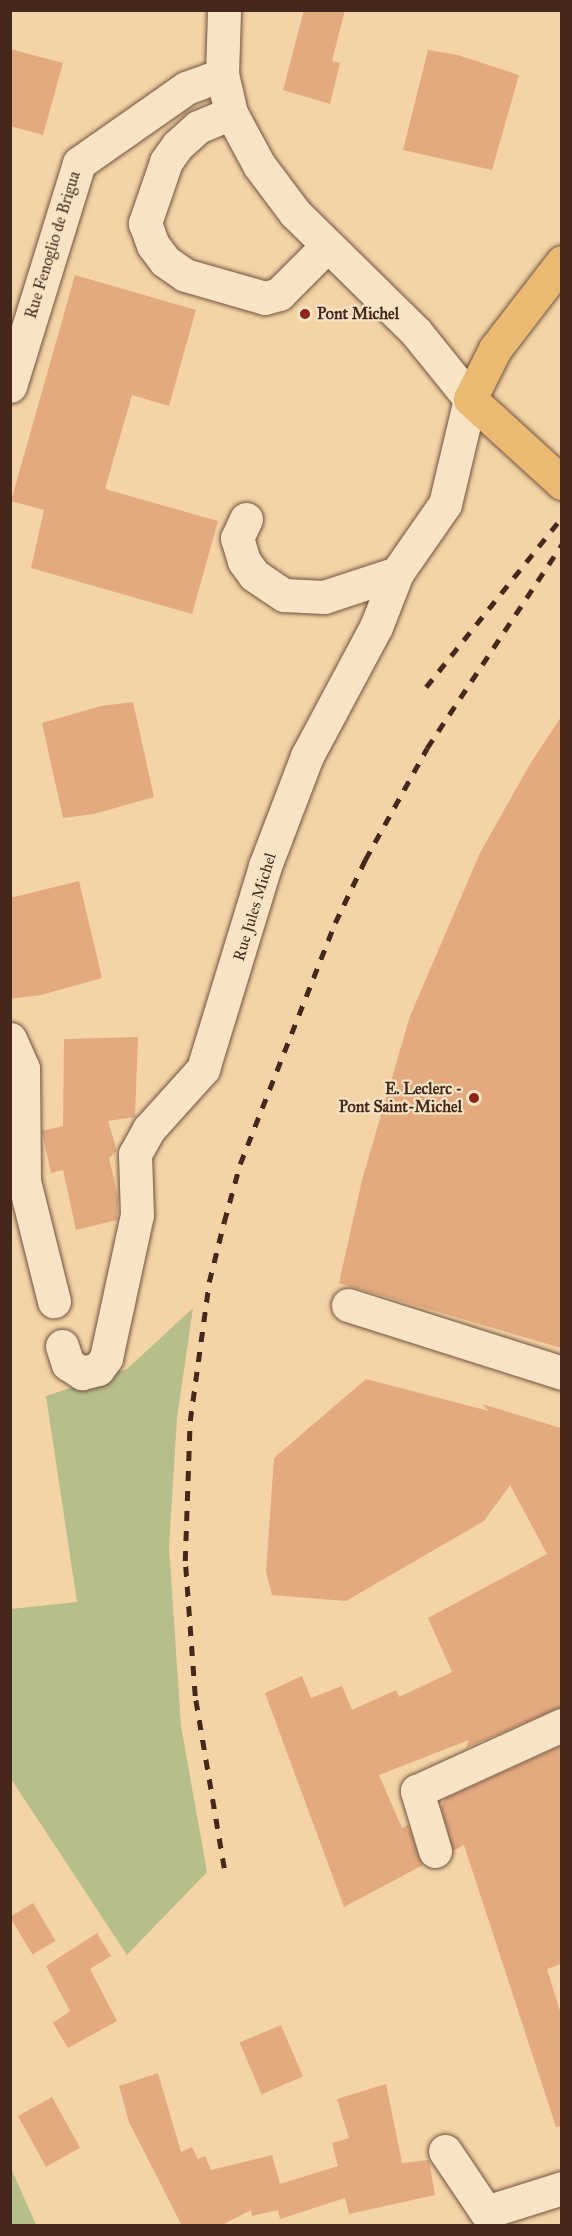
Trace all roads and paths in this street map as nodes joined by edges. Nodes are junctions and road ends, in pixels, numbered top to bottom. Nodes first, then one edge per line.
1 (224, 10) edge
2 (222, 75) junction
3 (231, 113) junction
4 (327, 246) junction
5 (561, 262) edge
6 (10, 386) edge
7 (470, 399) junction
8 (553, 475) edge
9 (246, 519) dead end
10 (398, 573) junction
11 (10, 1039) edge
12 (54, 1302) dead end
13 (348, 1305) dead end
14 (62, 1346) dead end
15 (561, 1373) edge
16 (561, 1725) edge
17 (435, 1851) dead end
18 (445, 2151) dead end
19 (561, 2188) edge

1 - 2 street
2 - 3 street
2 - 6 street, Rue Fenoglio de Brigua
3 - 4 street
3 - 4 street
4 - 7 street
5 - 7 main road
7 - 8 main road
7 - 10 street, Rue Jules Michel
9 - 10 street
10 - 14 street, Rue Jules Michel
11 - 12 street
13 - 15 street
16 - 17 street
18 - 19 street

